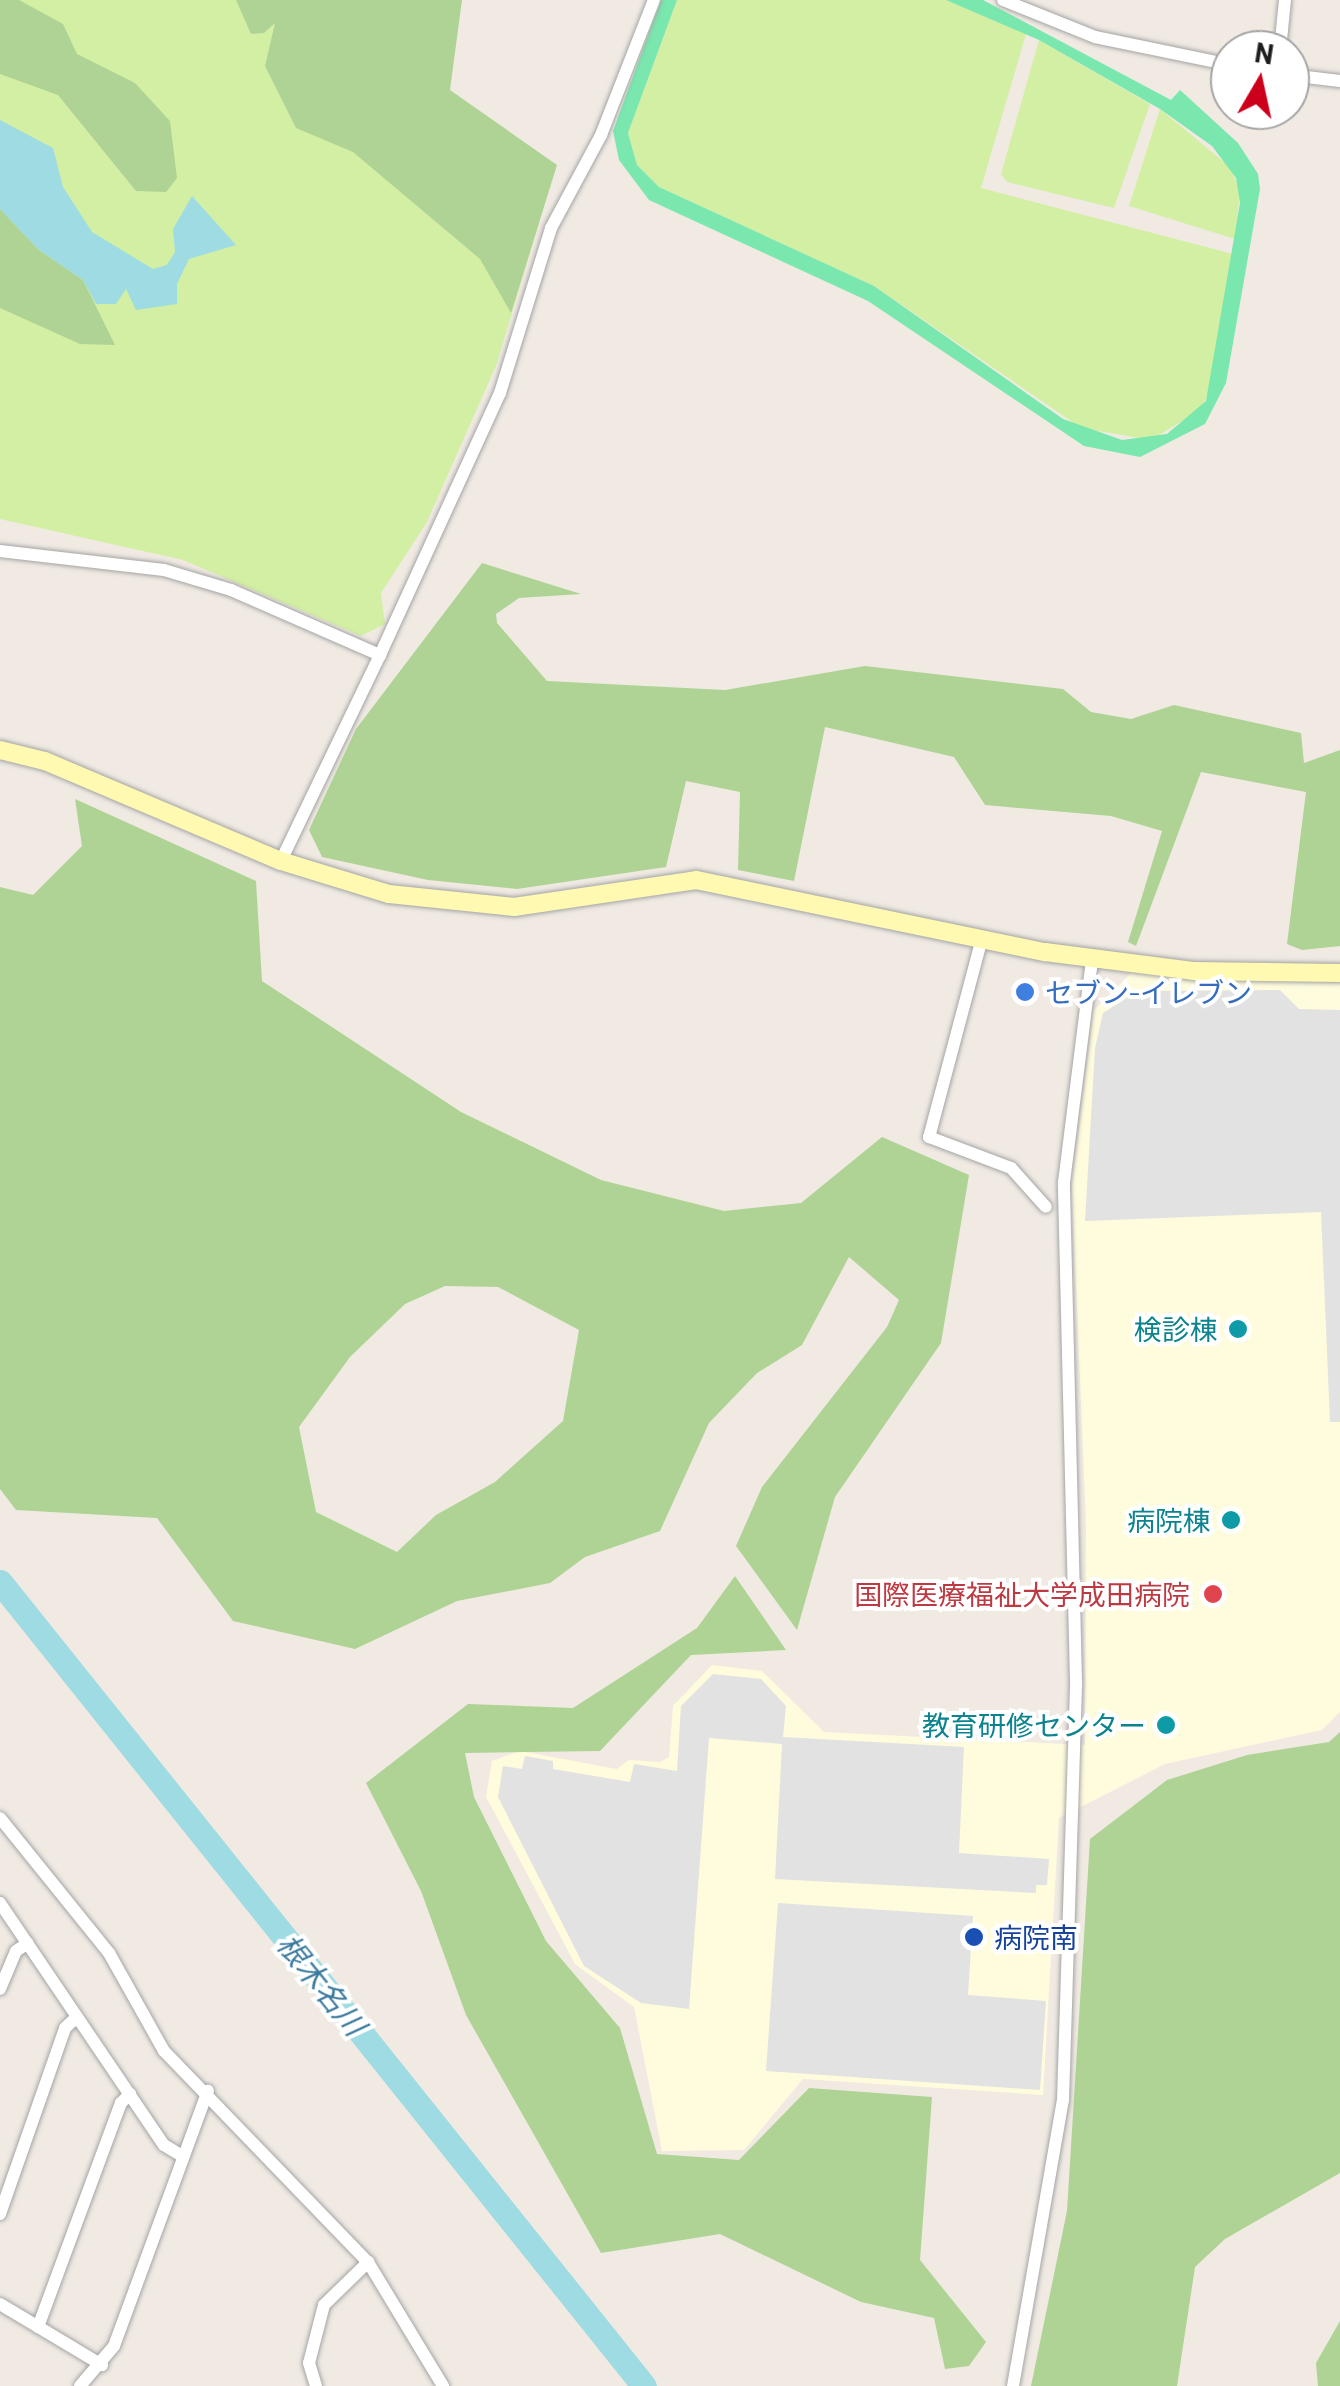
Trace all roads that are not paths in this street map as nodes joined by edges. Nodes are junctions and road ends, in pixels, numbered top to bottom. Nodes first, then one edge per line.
1 (654, 0) edge
2 (1002, 0) edge
3 (1285, 0) edge
4 (1282, 30) edge
5 (1210, 61) edge
6 (1310, 77) edge
7 (1340, 80) edge
8 (0, 551) edge
9 (380, 654) junction
10 (0, 750) edge
11 (281, 862) junction
12 (981, 942) junction
13 (1092, 958) junction
14 (1340, 974) edge
15 (1046, 1207) dead end
16 (2, 1824) edge
17 (0, 1904) edge
18 (28, 1943) junction
19 (0, 1989) edge
20 (78, 2017) junction
21 (208, 2091) junction
22 (130, 2094) junction
23 (182, 2156) junction
24 (0, 2214) edge
25 (368, 2262) junction
26 (0, 2304) edge
27 (38, 2326) junction
28 (102, 2365) junction
29 (80, 2386) edge
30 (316, 2386) edge
31 (442, 2386) edge
32 (1013, 2386) edge

1 - 9 street
2 - 5 street
3 - 4 street
6 - 7 street
8 - 9 street
9 - 11 street
10 - 11 street
11 - 12 street
12 - 13 street
12 - 15 street
13 - 14 street
13 - 32 street
16 - 21 street
17 - 18 street
18 - 19 street
18 - 20 street
20 - 22 street
20 - 24 street
21 - 23 street
21 - 25 street
22 - 23 street
22 - 27 street
23 - 28 street
25 - 30 street
25 - 31 street
26 - 27 street
27 - 28 street
28 - 29 street

